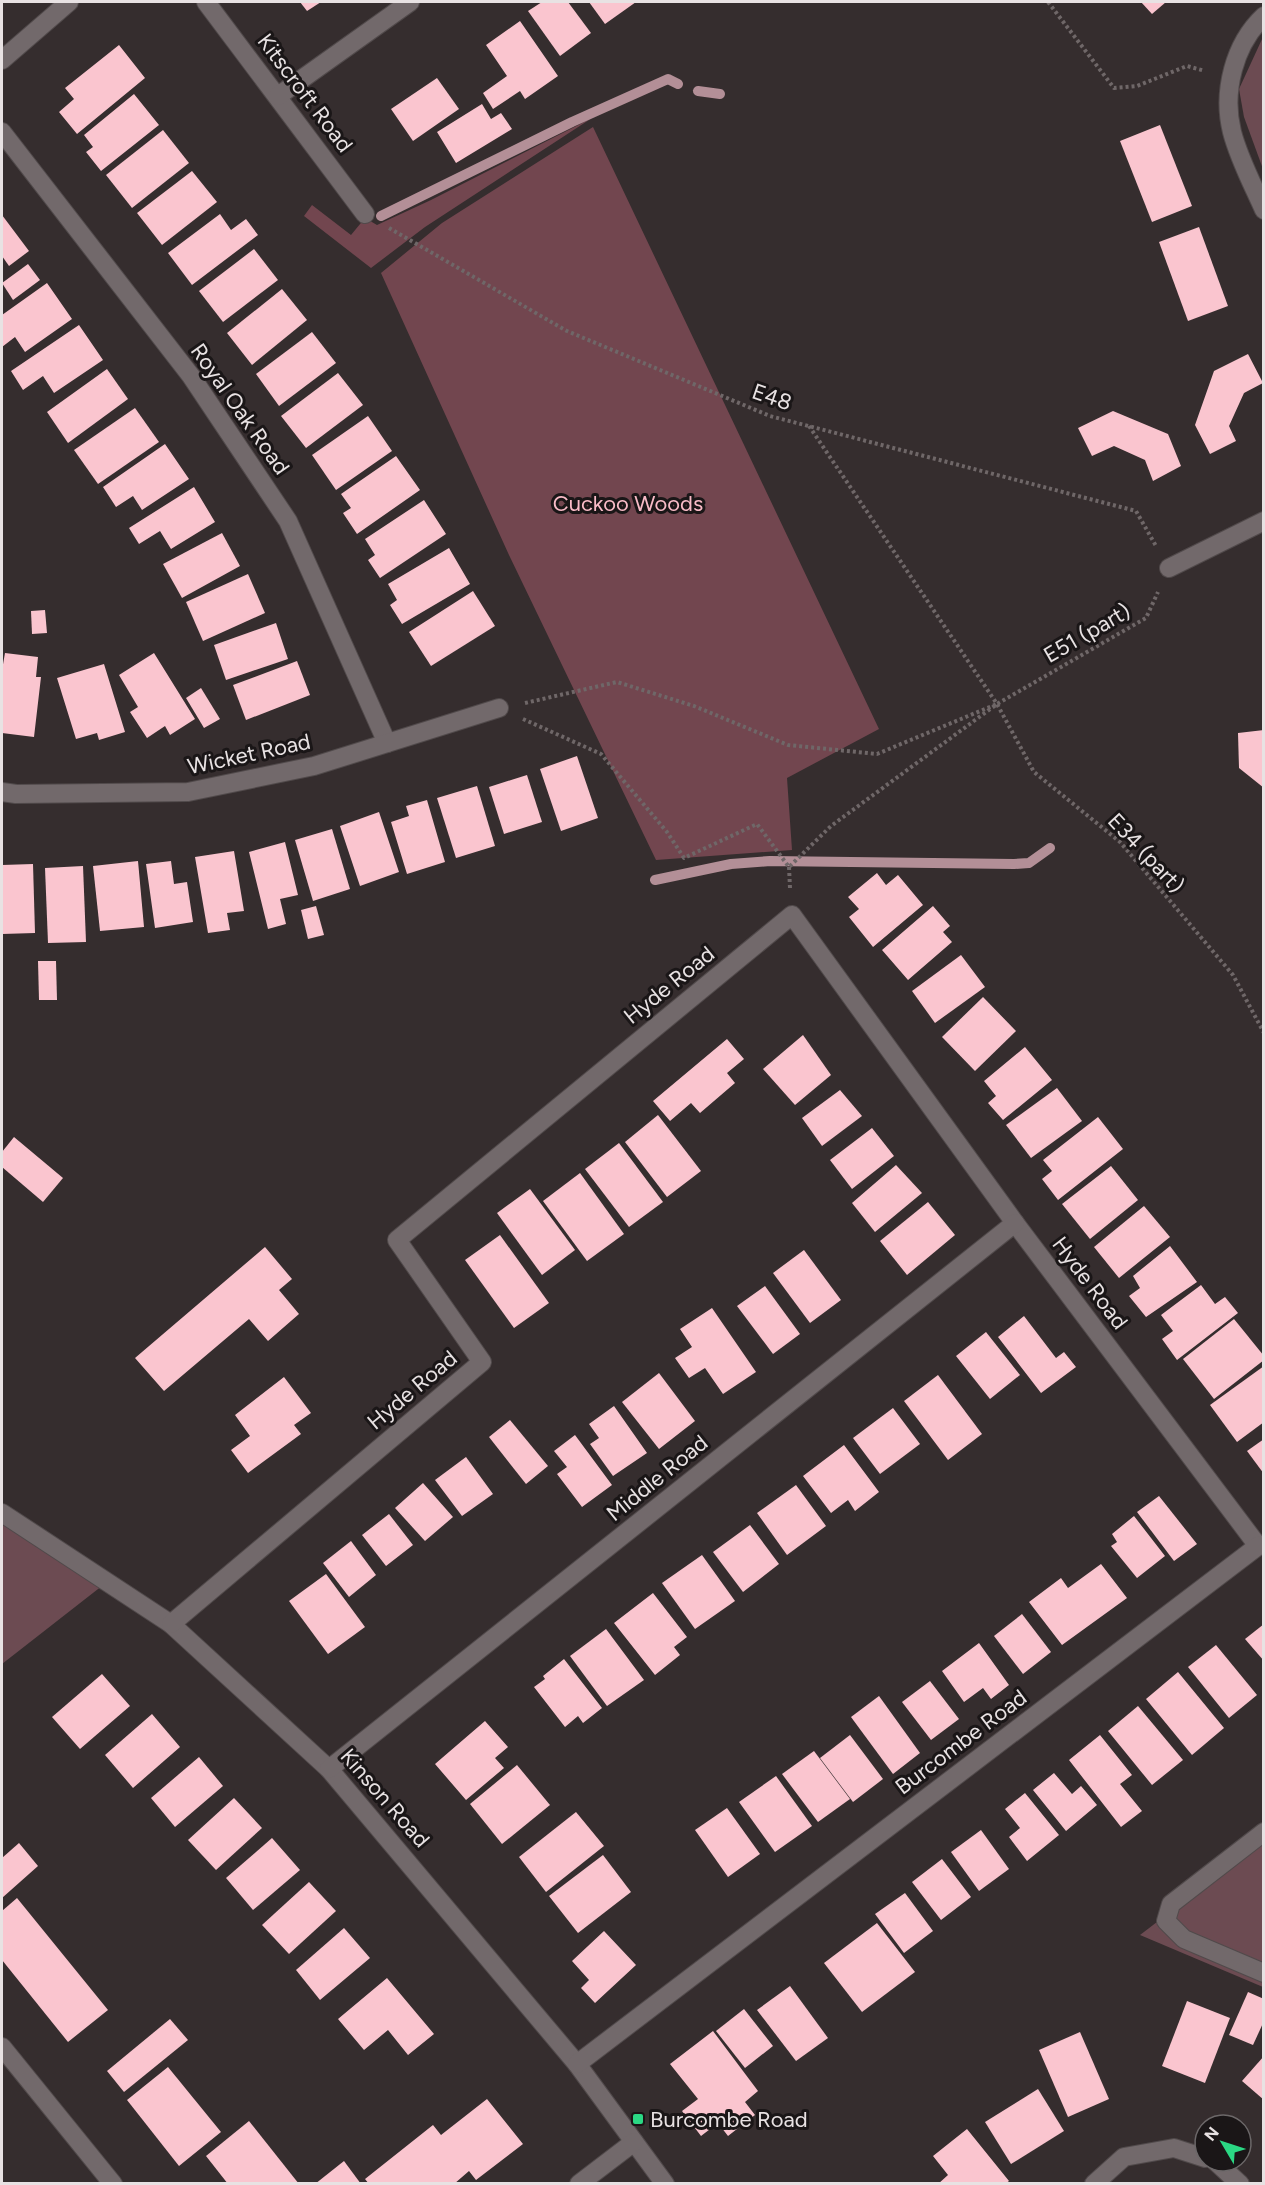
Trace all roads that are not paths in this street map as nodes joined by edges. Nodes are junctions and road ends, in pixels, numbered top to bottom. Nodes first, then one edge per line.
1 (69, 2) edge
2 (206, 2) edge
3 (410, 2) edge
4 (1263, 16) edge
5 (2, 60) edge
6 (278, 96) junction
7 (2, 132) edge
8 (1263, 210) edge
9 (365, 214) road end
10 (1263, 521) edge
11 (1169, 568) road end
12 (499, 708) road end
13 (387, 743) junction
14 (2, 792) edge
15 (1015, 1223) junction
16 (2, 1513) edge
17 (1261, 1546) edge
18 (171, 1624) junction
19 (329, 1769) junction
20 (1263, 1832) edge
21 (1263, 1973) edge
22 (2, 2047) edge
23 (578, 2064) junction
24 (634, 2142) junction
25 (1193, 2154) edge
26 (1228, 2173) edge
27 (113, 2184) edge
28 (579, 2184) edge
29 (665, 2184) edge
30 (1094, 2184) edge
31 (1240, 2184) edge

1 - 5 street
2 - 6 street, Kitscroft Road
3 - 6 street
4 - 8 street
6 - 9 street, Kitscroft Road
7 - 13 street, Royal Oak Road
10 - 11 street
12 - 13 street, Wicket Road
13 - 14 street, Wicket Road
15 - 17 street, Hyde Road
15 - 18 street, Hyde Road
15 - 19 street, Middle Road
16 - 18 street, Kinson Road
17 - 23 street, Burcombe Road
18 - 19 street, Kinson Road
19 - 23 street, Kinson Road
20 - 21 street
22 - 27 street
23 - 24 street, Kinson Road
24 - 28 street
24 - 29 street, Kinson Road
25 - 30 street
26 - 31 street

